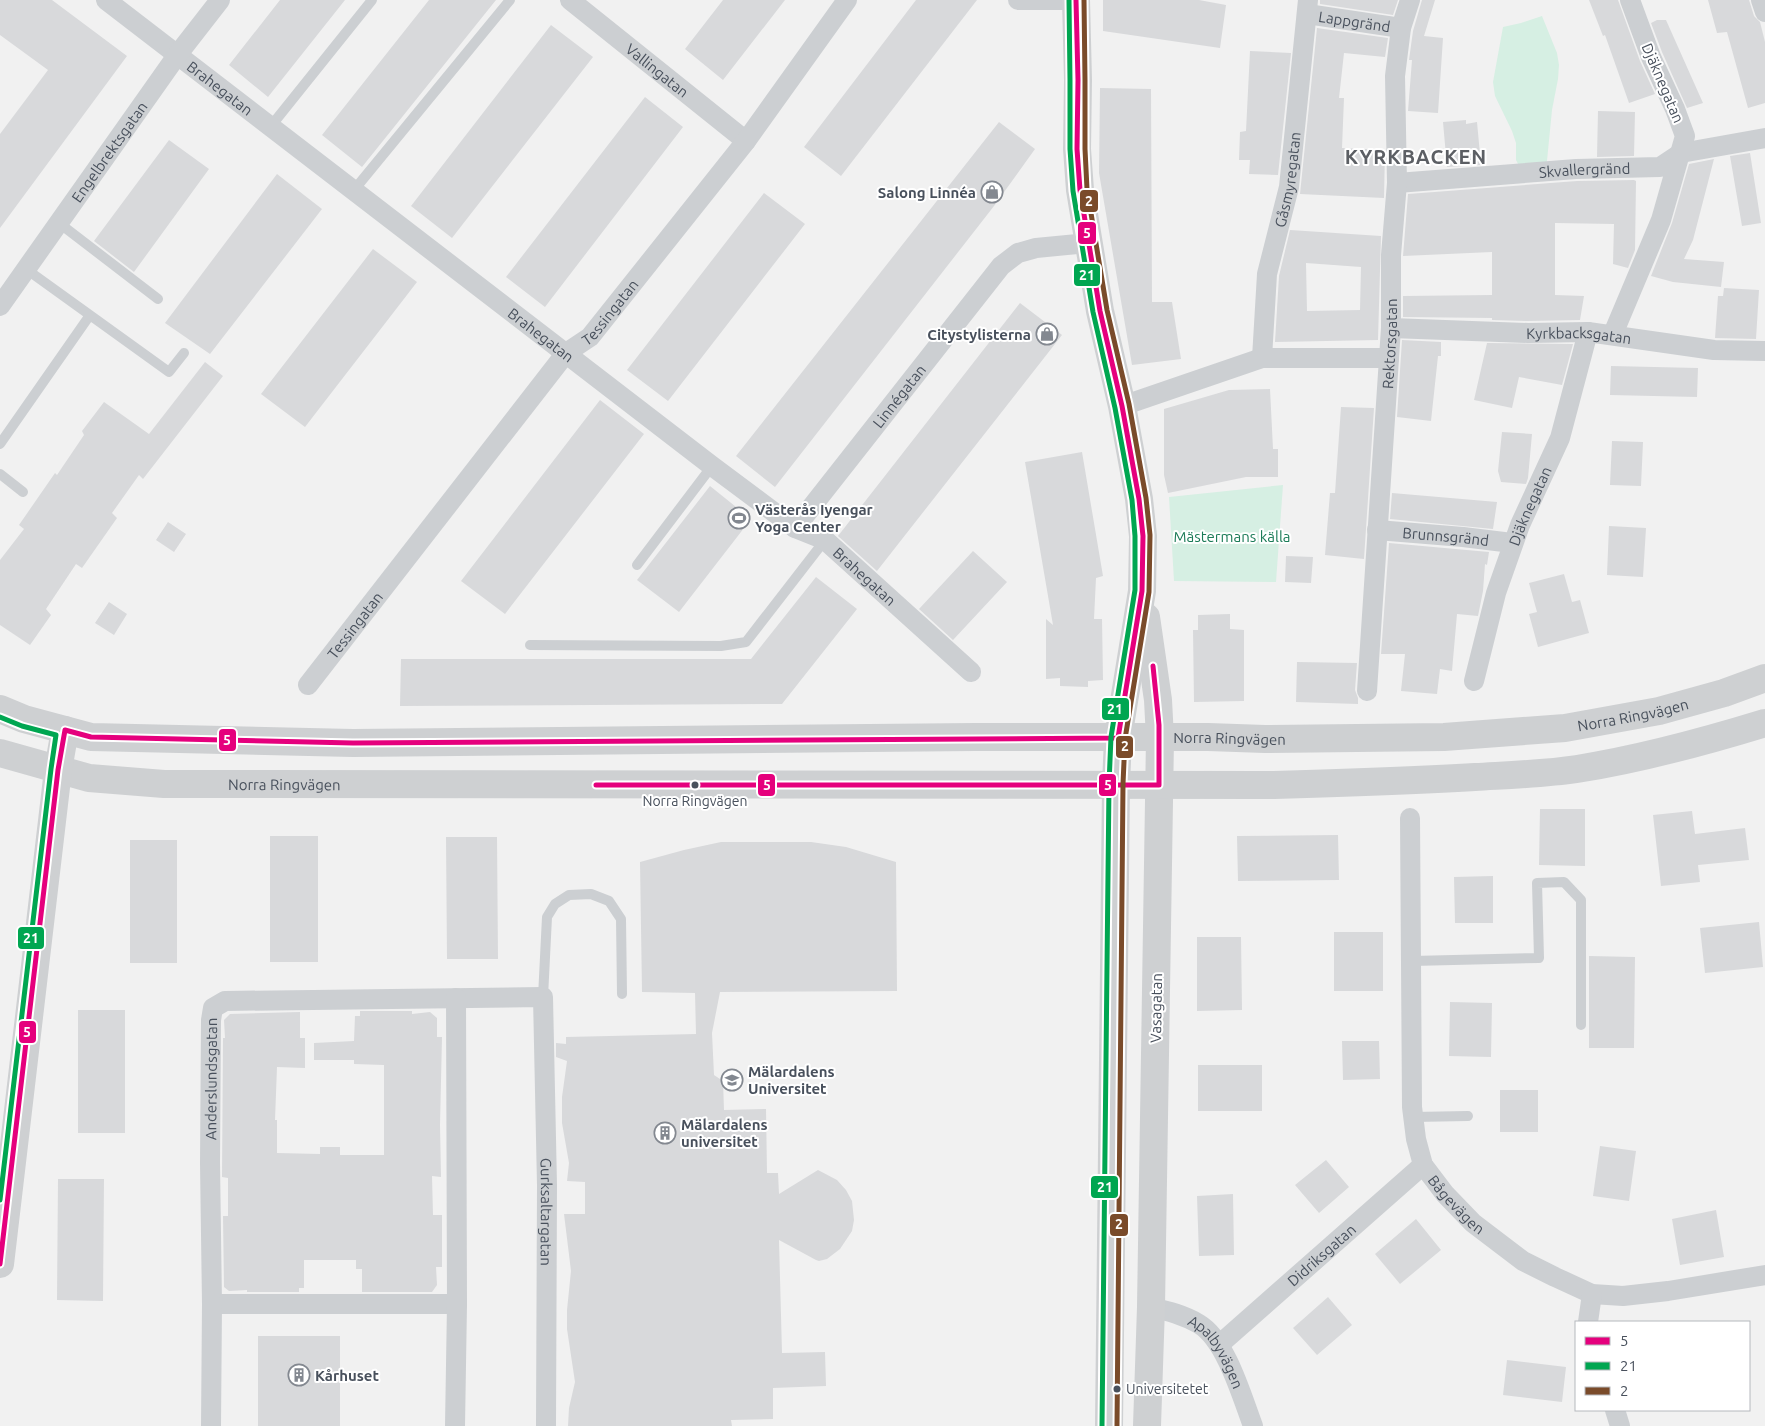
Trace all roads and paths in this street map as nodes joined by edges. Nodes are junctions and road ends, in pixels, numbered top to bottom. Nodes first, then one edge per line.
1 (106, 0) edge
2 (220, 0) edge
3 (372, 0) edge
4 (510, 0) edge
5 (570, 0) edge
6 (847, 0) edge
7 (1018, 0) edge
8 (1075, 0) edge
9 (1410, 0) edge
10 (1630, 0) edge
11 (1761, 0) edge
12 (1307, 7) edge
13 (1765, 12) edge
14 (1401, 28) junction
15 (178, 54) junction
16 (271, 126) junction
17 (1765, 138) edge
18 (746, 141) junction
19 (1681, 153) junction
20 (1397, 183) junction
21 (354, 190) junction
22 (59, 223) junction
23 (1088, 244) junction
24 (26, 269) junction
25 (158, 299) dead end
26 (0, 306) edge
27 (90, 315) junction
28 (1391, 328) junction
29 (1588, 332) junction
30 (1613, 334) junction
31 (1765, 351) edge
32 (184, 353) dead end
33 (566, 353) junction
34 (1262, 358) junction
35 (1389, 358) junction
36 (1122, 406) junction
37 (0, 444) edge
38 (712, 466) junction
39 (0, 474) edge
40 (23, 492) dead end
41 (795, 528) junction
42 (1378, 530) junction
43 (825, 540) junction
44 (1512, 543) junction
45 (637, 565) dead end
46 (1142, 591) junction
47 (530, 645) dead end
48 (971, 672) dead end
49 (1765, 678) edge
50 (1474, 682) dead end
51 (308, 685) dead end
52 (1367, 691) dead end
53 (0, 709) edge
54 (1765, 723) edge
55 (65, 730) junction
56 (1118, 738) junction
57 (1160, 738) junction
58 (0, 753) edge
59 (58, 770) junction
60 (1116, 784) junction
61 (1159, 785) junction
62 (1410, 818) dead end
63 (1412, 960) junction
64 (622, 994) dead end
65 (543, 996) junction
66 (456, 998) junction
67 (1581, 1025) dead end
68 (1468, 1116) dead end
69 (1414, 1117) junction
70 (1423, 1165) junction
71 (0, 1264) edge
72 (1765, 1275) edge
73 (1592, 1294) junction
74 (212, 1304) junction
75 (457, 1304) junction
76 (1152, 1307) junction
77 (1588, 1321) edge
78 (1220, 1344) junction
79 (1615, 1411) edge
80 (210, 1426) edge
81 (455, 1426) edge
82 (546, 1426) edge
83 (1109, 1426) edge
84 (1147, 1426) edge
85 (1253, 1426) edge
86 (1620, 1426) edge

1 - 15 street, Brahegatan
2 - 15 street, Engelbrektsgatan
3 - 16 lane
4 - 21 lane
5 - 18 street, Vallingatan
6 - 18 street, Tessingatan
7 - 8 street
8 - 23 main road, Vasagatan
9 - 14 street, Rektorsgatan
10 - 19 street, Djäknegatan
11 - 13 street
12 - 14 street, Lappgränd
12 - 34 street, Gåsmyregatan
14 - 20 street, Rektorsgatan
15 - 16 street, Brahegatan
15 - 22 street, Engelbrektsgatan
16 - 21 street, Brahegatan
17 - 19 street, Skvallergränd
18 - 33 street, Tessingatan
19 - 20 street, Skvallergränd
19 - 30 street, Djäknegatan
20 - 28 street, Rektorsgatan
21 - 33 street, Brahegatan
22 - 24 street, Engelbrektsgatan
22 - 25 lane
23 - 36 main road, Vasagatan
23 - 41 street, Linnégatan
24 - 26 street, Engelbrektsgatan
24 - 27 lane
27 - 32 lane
27 - 37 lane
28 - 29 street, Kyrkbacksgatan
28 - 35 street, Rektorsgatan
29 - 30 street, Kyrkbacksgatan
29 - 44 street, Djäknegatan
30 - 31 street, Kyrkbacksgatan
33 - 38 street, Brahegatan
33 - 51 street, Tessingatan
34 - 35 street
34 - 36 street
35 - 42 street, Rektorsgatan
36 - 46 main road, Vasagatan
38 - 41 street, Brahegatan
38 - 45 lane
39 - 40 lane
41 - 43 street, Brahegatan
42 - 44 street, Brunnsgränd
42 - 52 street, Rektorsgatan
43 - 47 lane
43 - 48 street, Brahegatan
44 - 50 street, Djäknegatan
46 - 56 main road, Vasagatan
46 - 57 main road, Vasagatan
49 - 57 main road, Norra Ringvägen
53 - 55 main road, Norra Ringvägen
54 - 61 main road, Norra Ringvägen
55 - 56 main road, Norra Ringvägen
55 - 59 main road
56 - 57 main road, Norra Ringvägen
56 - 60 main road, Vasagatan
57 - 61 main road, Vasagatan
58 - 59 main road, Norra Ringvägen
59 - 60 main road, Norra Ringvägen
59 - 71 main road
60 - 61 main road, Norra Ringvägen
60 - 83 main road, Vasagatan
61 - 76 main road, Vasagatan
62 - 63 street, Bågevägen
63 - 67 lane
63 - 69 street, Bågevägen
64 - 65 lane
65 - 66 street, Anderslundsgatan
65 - 82 street, Gurksaltargatan
66 - 74 street, Anderslundsgatan
66 - 75 street
68 - 69 lane
69 - 70 street, Bågevägen
70 - 73 street, Bågevägen
70 - 78 street, Didriksgatan
72 - 73 street, Bågevägen
73 - 77 street
74 - 75 street
74 - 80 street, Anderslundsgatan
75 - 81 street
76 - 78 street, Apalbyvägen
76 - 84 main road, Vasagatan
78 - 85 street, Apalbyvägen
79 - 86 street

